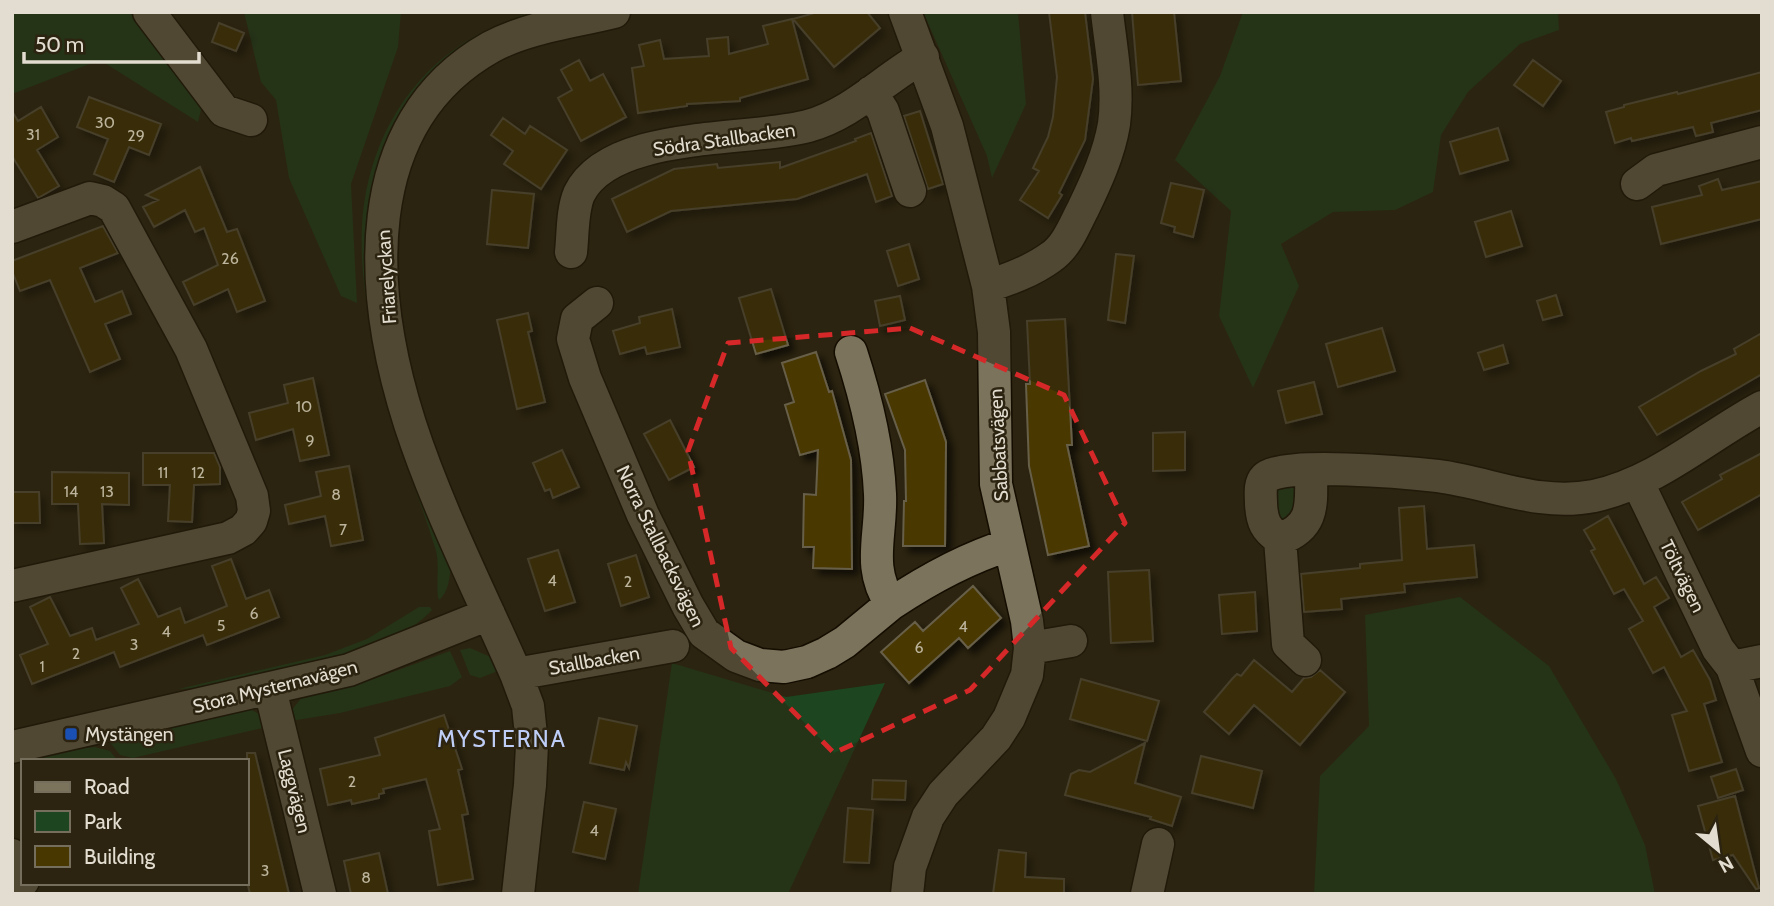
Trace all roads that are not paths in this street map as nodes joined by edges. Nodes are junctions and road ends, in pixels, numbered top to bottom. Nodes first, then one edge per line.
1 (149, 12) edge
2 (614, 12) edge
3 (905, 12) edge
4 (1107, 12) edge
5 (923, 57) junction
6 (871, 92) junction
7 (251, 120) dead end
8 (1762, 142) edge
9 (1637, 184) dead end
10 (910, 191) dead end
11 (12, 227) edge
12 (570, 252) dead end
13 (988, 286) junction
14 (597, 303) dead end
15 (851, 352) dead end
16 (1762, 407) edge
17 (1311, 470) junction
18 (1638, 483) junction
19 (1280, 539) junction
20 (1009, 545) junction
21 (12, 586) edge
22 (891, 604) junction
23 (489, 614) junction
24 (1071, 641) dead end
25 (673, 646) dead end
26 (1030, 648) junction
27 (1305, 660) dead end
28 (1747, 664) edge
29 (516, 674) junction
30 (270, 689) junction
31 (12, 747) edge
32 (1762, 751) edge
33 (1158, 844) dead end
34 (12, 855) edge
35 (21, 877) edge
36 (320, 894) edge
37 (518, 894) edge
38 (907, 894) edge
39 (1147, 894) edge

1 - 7 street
2 - 23 street, Friarelyckan
3 - 5 street, Sabbatsvägen
4 - 13 street
5 - 6 street, Södra Stallbacken
5 - 13 street, Sabbatsvägen
6 - 10 street
6 - 12 street, Södra Stallbacken
8 - 9 street
11 - 21 street
13 - 20 street, Sabbatsvägen
14 - 22 street, Norra Stallbacksvägen
15 - 22 street
16 - 18 street
17 - 18 street
17 - 19 street
17 - 19 street
18 - 28 street, Töltvägen
19 - 27 street
20 - 22 street, Norra Stallbacksvägen
20 - 26 street, Sabbatsvägen
23 - 29 street, Friarelyckan
23 - 30 street, Stora Mysternavägen
24 - 26 street
25 - 29 street, Stallbacken
26 - 38 street, Sabbatsvägen
28 - 32 street, Töltvägen
29 - 37 street, Friarelyckan
30 - 31 street, Stora Mysternavägen
30 - 36 street, Laggvägen
33 - 39 street
34 - 35 street

